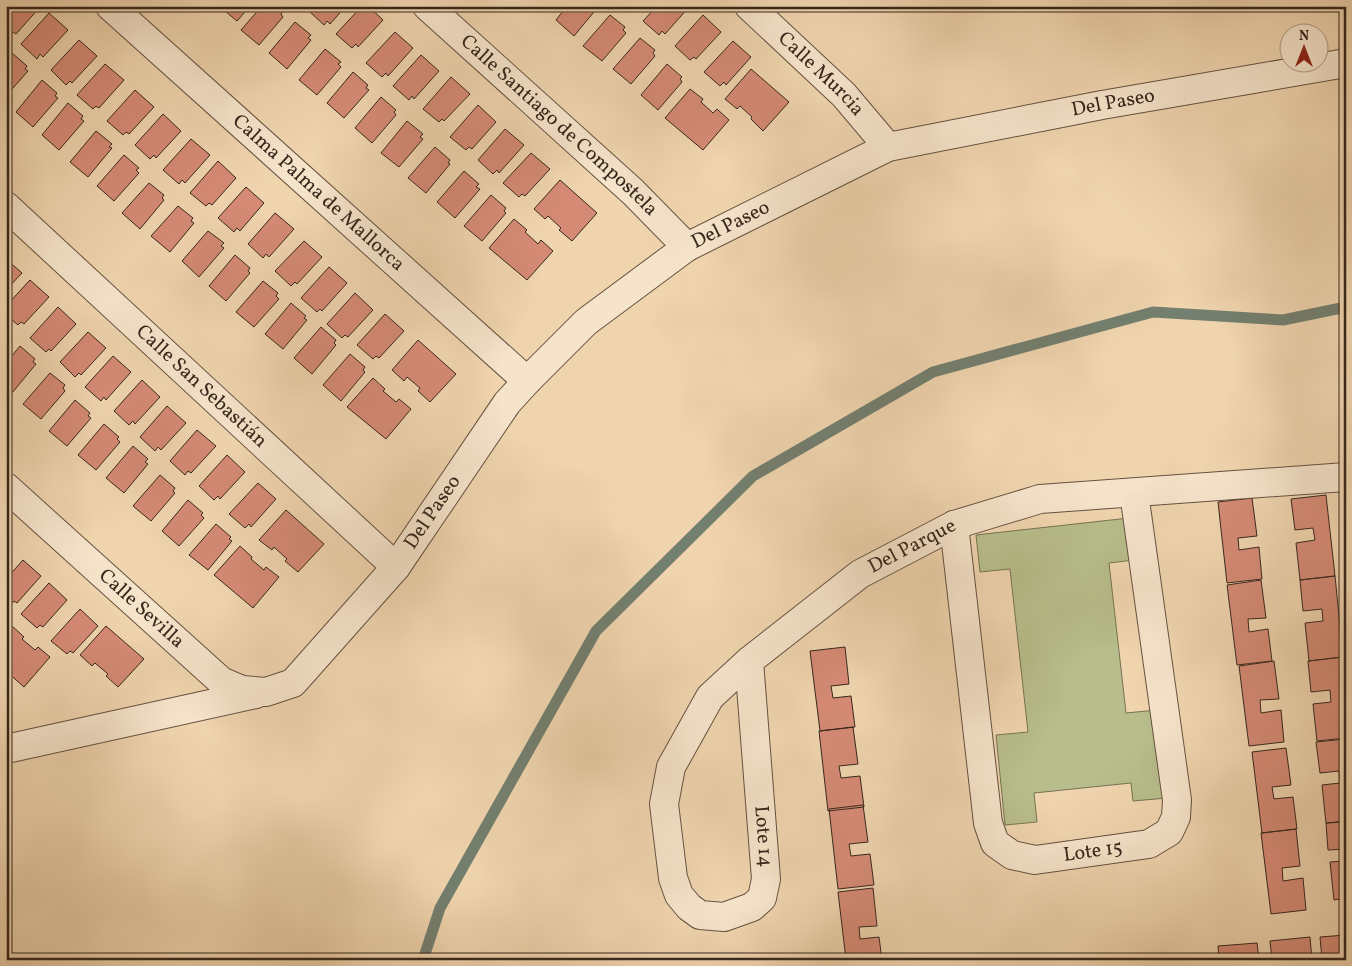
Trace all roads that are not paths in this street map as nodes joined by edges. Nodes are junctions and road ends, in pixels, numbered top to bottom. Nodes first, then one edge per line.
1 (110, 6) edge
2 (426, 6) edge
3 (749, 6) edge
4 (1346, 63) edge
5 (888, 147) junction
6 (6, 206) edge
7 (687, 246) junction
8 (527, 381) junction
9 (1346, 477) edge
10 (6, 487) edge
11 (1134, 493) junction
12 (954, 525) junction
13 (396, 567) junction
14 (749, 661) junction
15 (292, 683) joint
16 (266, 692) junction
17 (6, 749) edge
18 (673, 878) joint

1 - 8 street, Calma Palma de Mallorca
2 - 7 street, Calle Santiago de Compostela
3 - 5 street, Calle Murcia
4 - 5 street, Del Paseo
5 - 7 street, Del Paseo
6 - 13 street, Calle San Sebastián
7 - 8 street, Del Paseo
8 - 13 street, Del Paseo
9 - 11 street, Del Parque
10 - 16 street, Calle Sevilla
11 - 12 street, Del Parque
11 - 12 street, Lote 15
12 - 14 street, Del Parque
13 - 15 street, Del Paseo
14 - 18 street, Del Parque
14 - 18 street, Lote 14
15 - 16 street, Calle Sevilla
16 - 17 street

